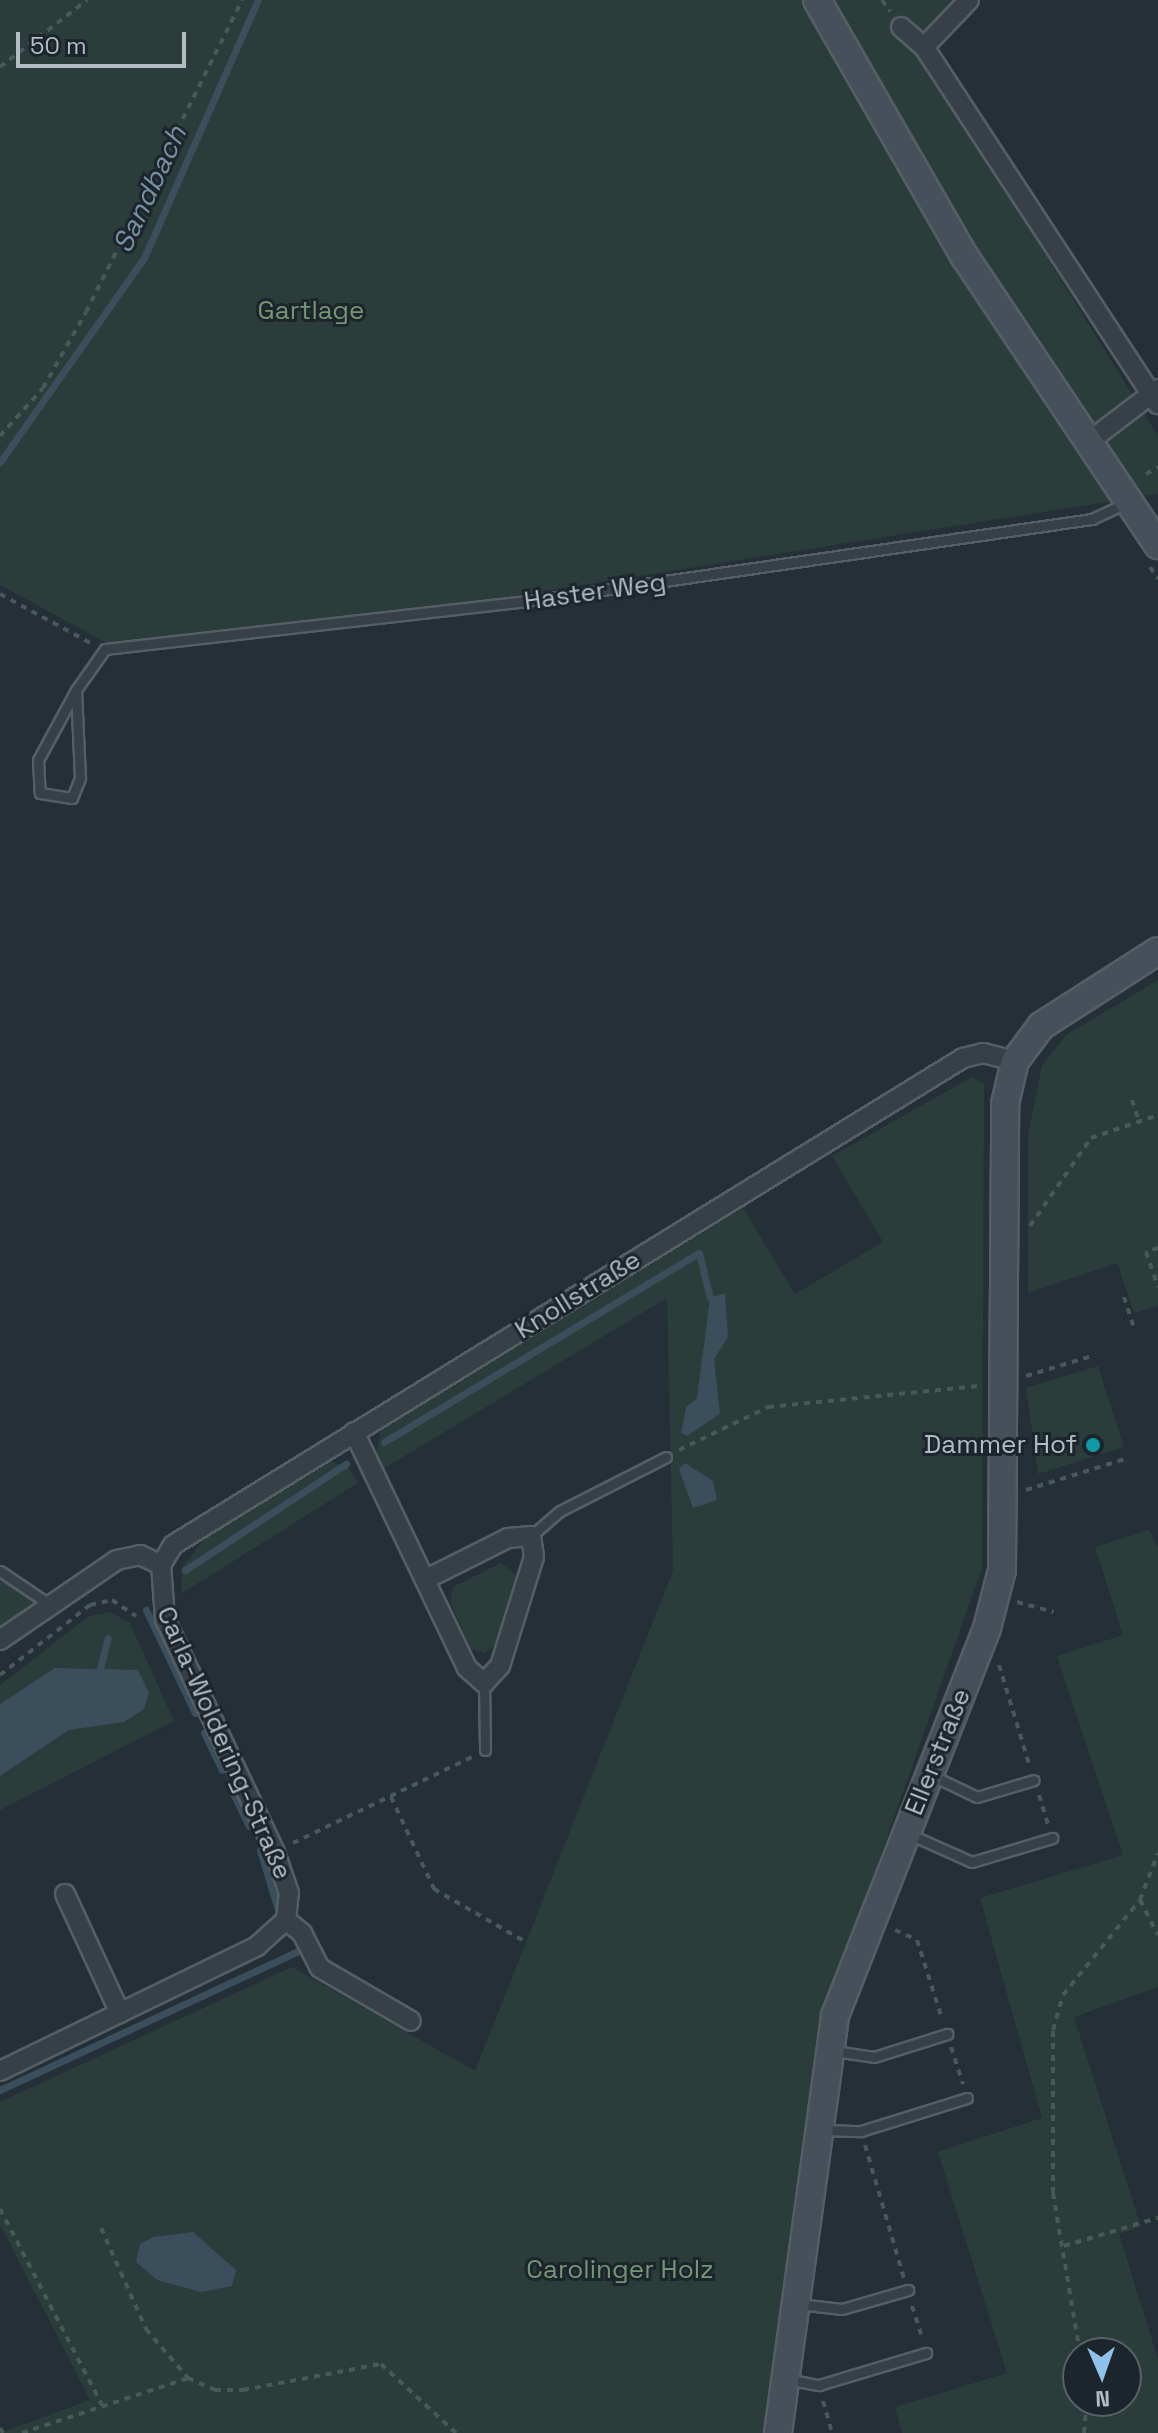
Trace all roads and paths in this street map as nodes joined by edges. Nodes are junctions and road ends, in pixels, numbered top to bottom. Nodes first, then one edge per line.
1 (87, 0) edge
2 (242, 0) edge
3 (817, 0) edge
4 (969, 0) edge
5 (901, 27) dead end
6 (924, 47) junction
7 (0, 67) edge
8 (1156, 396) edge
9 (0, 436) edge
10 (1087, 443) junction
11 (1158, 467) edge
12 (1146, 474) dead end
13 (1128, 501) junction
14 (1158, 545) edge
15 (0, 594) edge
16 (105, 649) junction
17 (76, 690) junction
18 (1158, 951) edge
19 (1015, 1061) junction
20 (1132, 1100) dead end
21 (1158, 1115) edge
22 (1139, 1122) junction
23 (1144, 1245) dead end
24 (1158, 1248) edge
25 (1146, 1252) junction
26 (1004, 1262) junction
27 (1158, 1287) edge
28 (1124, 1297) dead end
29 (1135, 1330) dead end
30 (1095, 1355) dead end
31 (1004, 1383) junction
32 (354, 1432) junction
33 (666, 1457) joint
34 (1128, 1458) dead end
35 (1005, 1497) junction
36 (531, 1536) junction
37 (161, 1565) junction
38 (0, 1571) edge
39 (426, 1579) junction
40 (997, 1596) junction
41 (49, 1604) junction
42 (1054, 1612) dead end
43 (136, 1616) dead end
44 (987, 1628) junction
45 (0, 1640) edge
46 (0, 1675) edge
47 (484, 1683) junction
48 (485, 1750) joint
49 (930, 1774) junction
50 (1034, 1780) junction
51 (391, 1796) junction
52 (906, 1833) junction
53 (1052, 1838) joint
54 (275, 1852) junction
55 (1158, 1853) edge
56 (65, 1894) dead end
57 (1140, 1900) junction
58 (286, 1920) junction
59 (872, 1920) junction
60 (1158, 1935) edge
61 (524, 1941) dead end
62 (120, 2013) junction
63 (411, 2021) dead end
64 (947, 2034) junction
65 (828, 2050) junction
66 (0, 2071) edge
67 (967, 2098) joint
68 (817, 2130) junction
69 (861, 2131) junction
70 (0, 2209) edge
71 (1158, 2218) edge
72 (101, 2228) dead end
73 (1064, 2246) junction
74 (908, 2290) junction
75 (794, 2303) junction
76 (1078, 2337) edge
77 (926, 2353) joint
78 (188, 2378) junction
79 (785, 2378) junction
80 (819, 2385) junction
81 (102, 2405) junction
82 (0, 2428) edge
83 (3, 2433) edge
84 (22, 2433) edge
85 (456, 2433) edge
86 (778, 2433) edge
87 (832, 2433) edge

1 - 7 path
2 - 9 path
3 - 10 street
4 - 6 street
5 - 6 street
6 - 8 street
8 - 10 street
10 - 13 street
11 - 12 path
13 - 14 street
13 - 16 lane, Haster Weg
15 - 16 path
16 - 17 lane
17 - 17 lane
18 - 19 street
19 - 26 street, Ellerstraße
19 - 32 street, Knollstraße
20 - 22 path
21 - 22 path
22 - 26 path
23 - 25 path
24 - 25 path
25 - 27 path
26 - 31 street, Ellerstraße
28 - 29 path
30 - 31 path
31 - 33 path
31 - 35 street, Ellerstraße
32 - 37 street, Knollstraße
32 - 39 street
33 - 36 lane
34 - 35 path
35 - 40 street, Ellerstraße
36 - 39 street
36 - 47 street
37 - 41 street
37 - 54 street, Carla-Woldering-Straße
38 - 41 lane
39 - 47 street
40 - 42 path
40 - 44 street, Ellerstraße
41 - 45 street
43 - 46 path
44 - 49 street, Ellerstraße
44 - 50 path
47 - 48 lane
48 - 51 path
49 - 50 lane
49 - 52 street, Ellerstraße
50 - 53 path
51 - 54 path
51 - 61 path
52 - 53 lane
52 - 59 street, Ellerstraße
54 - 58 street, Carla-Woldering-Straße
55 - 57 path
56 - 62 street
57 - 60 path
57 - 73 path
58 - 62 street
58 - 63 street
59 - 64 path
59 - 65 street, Ellerstraße
62 - 66 street
64 - 65 lane
64 - 67 path
65 - 68 street, Ellerstraße
67 - 69 lane
68 - 69 lane
68 - 75 street, Ellerstraße
69 - 74 path
70 - 81 path
71 - 73 path
72 - 78 path
73 - 76 path
74 - 75 lane
74 - 77 path
75 - 79 street, Ellerstraße
77 - 80 lane
78 - 81 path
78 - 85 path
79 - 80 lane
79 - 86 street, Ellerstraße
80 - 87 path
81 - 84 path
82 - 83 path

